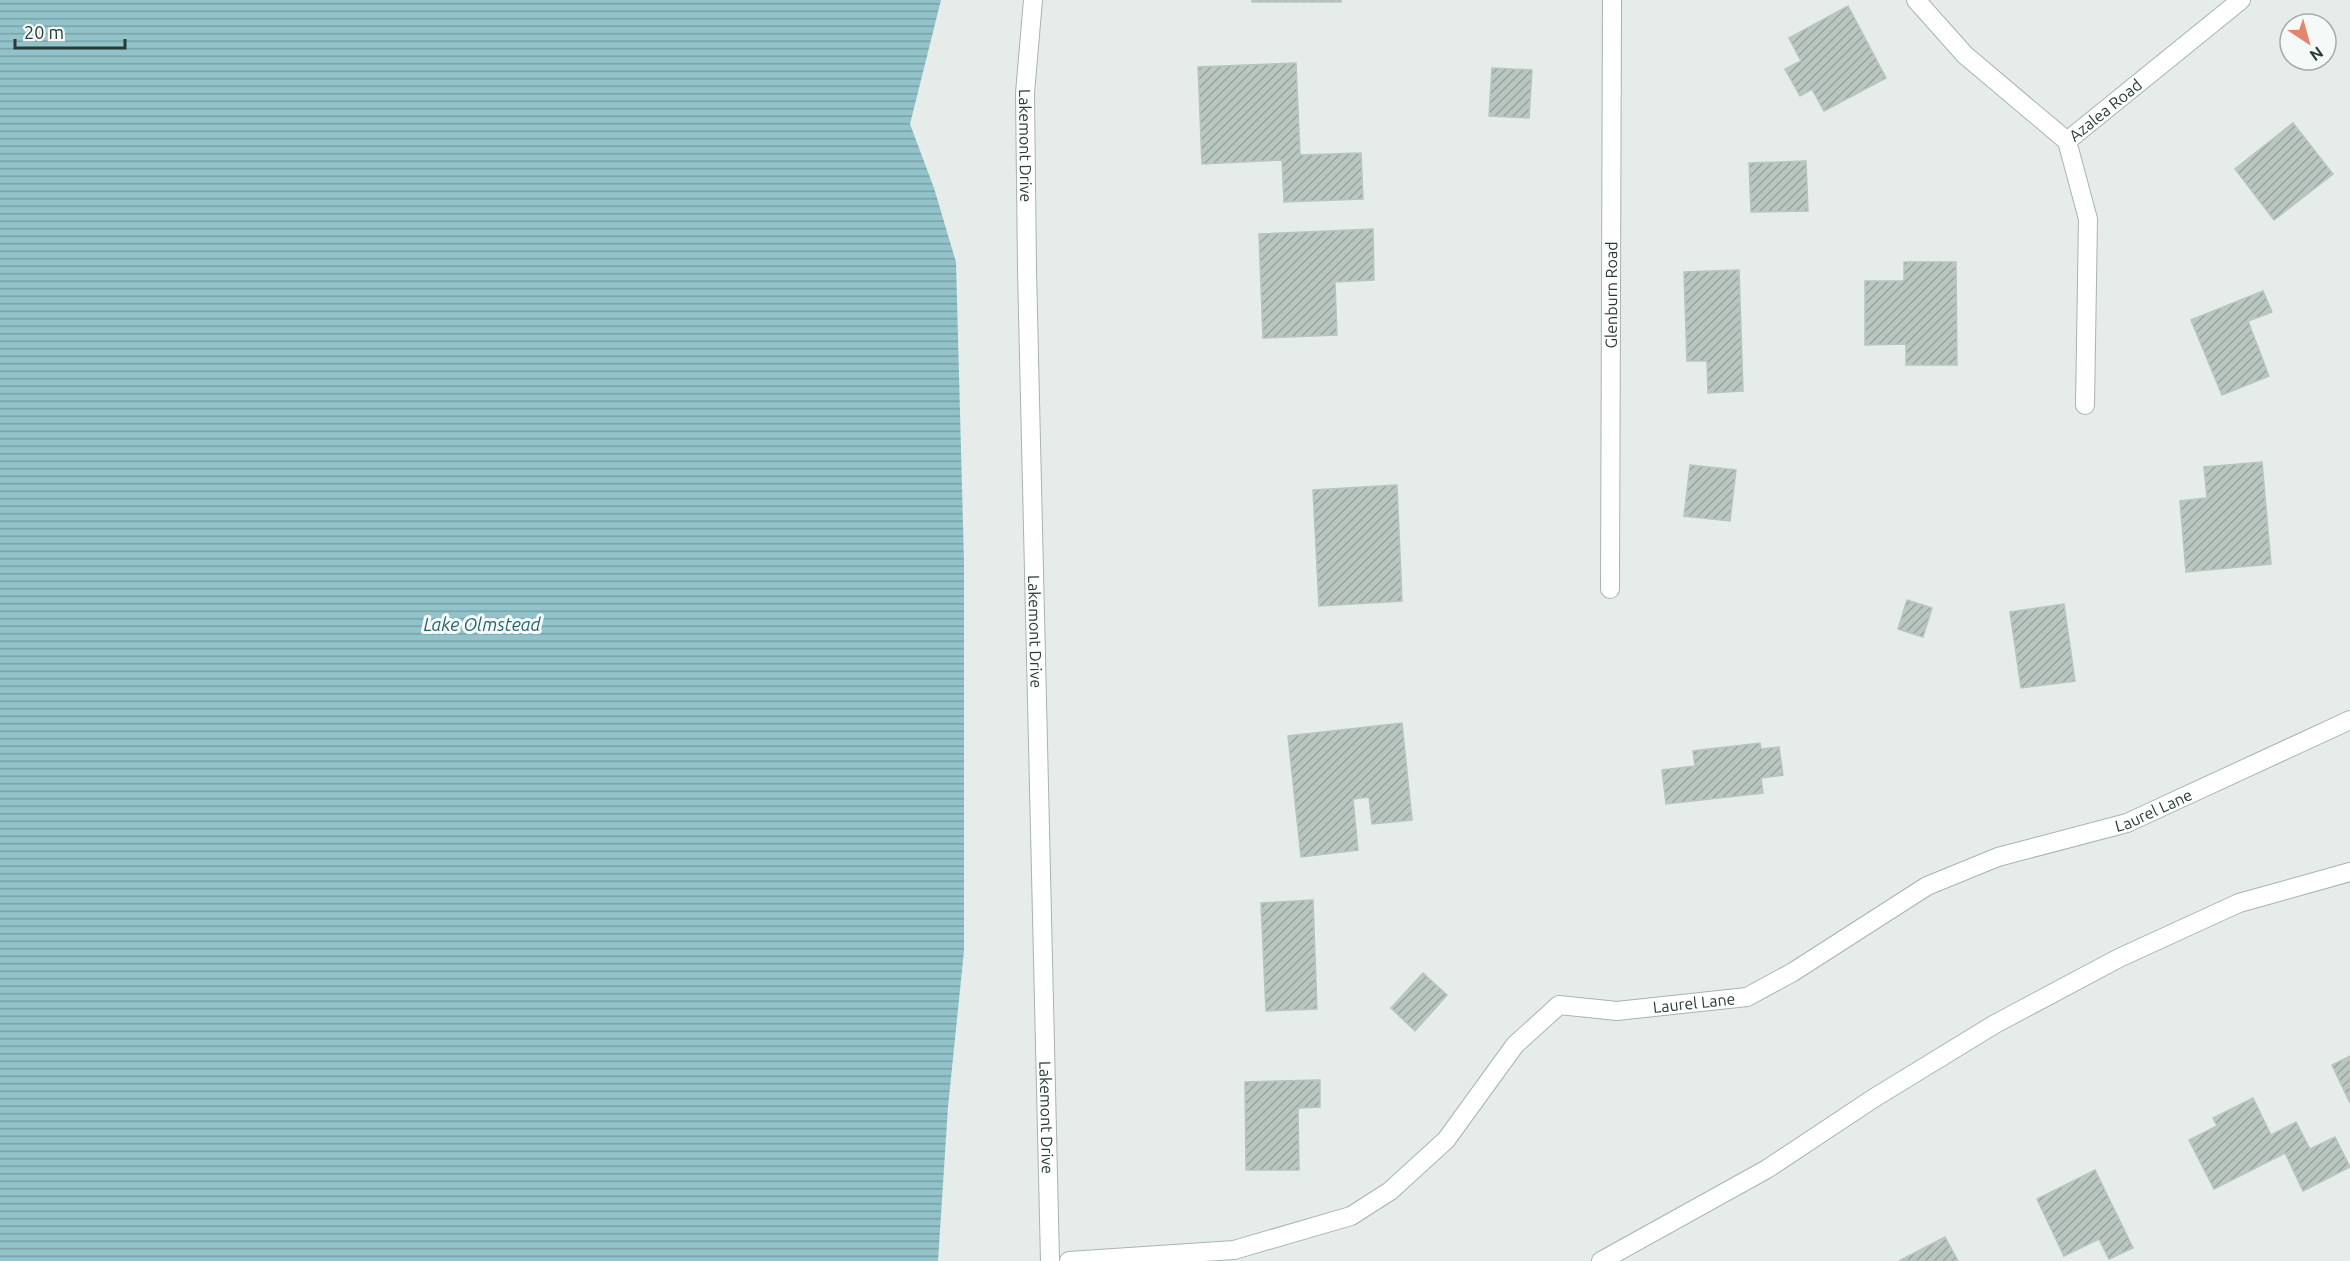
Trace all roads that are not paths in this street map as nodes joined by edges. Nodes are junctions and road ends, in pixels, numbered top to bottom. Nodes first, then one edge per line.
1 (1033, 0) edge
2 (1612, 0) edge
3 (1916, 0) edge
4 (2241, 0) edge
5 (2067, 141) junction
6 (2085, 405) dead end
7 (1610, 589) dead end
8 (2350, 720) edge
9 (2350, 872) edge
10 (1050, 1261) edge
11 (1069, 1261) edge
12 (1601, 1261) edge

1 - 10 street, Lakemont Drive
2 - 7 street, Glenburn Road
3 - 5 street
4 - 5 street, Azalea Road
5 - 6 street, Azalea Road
8 - 11 street, Laurel Lane
9 - 12 street

